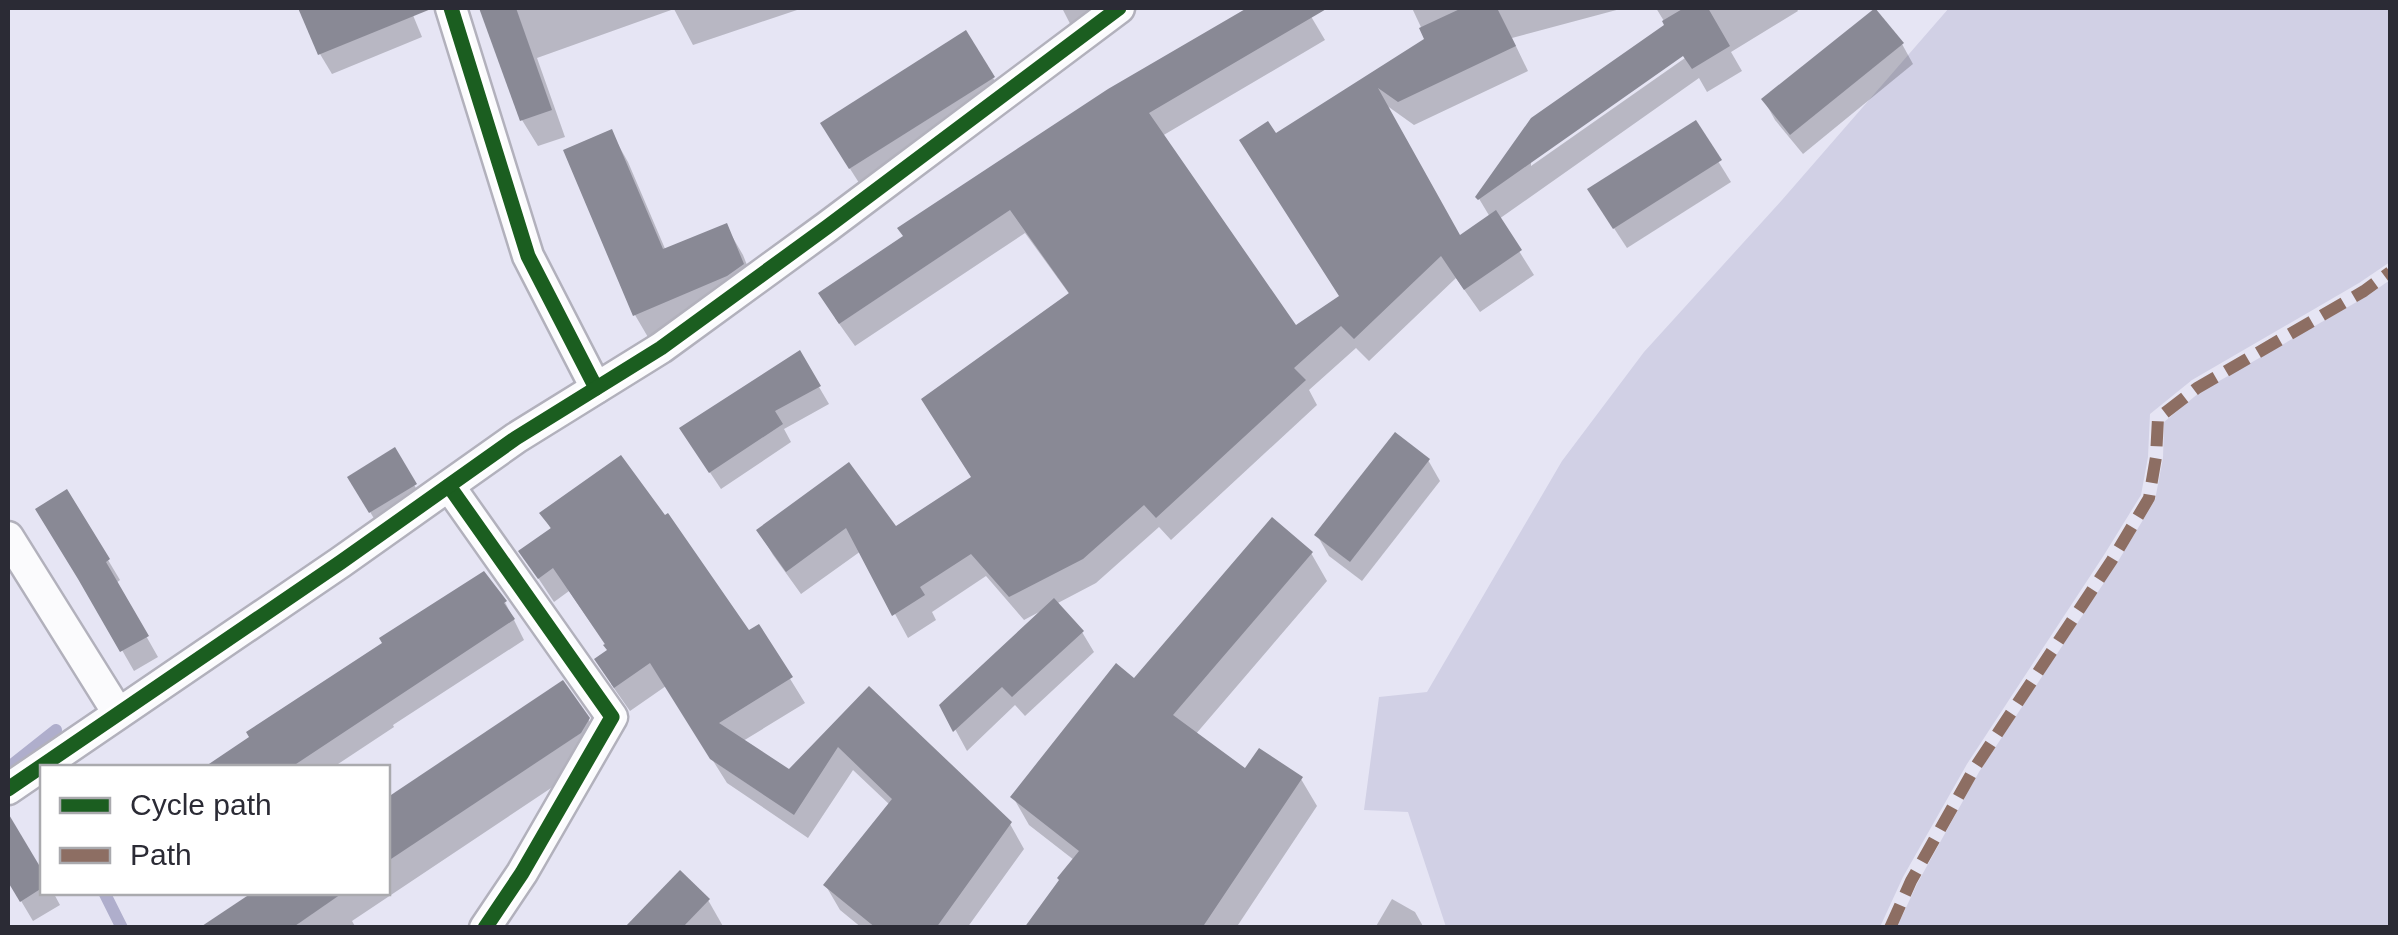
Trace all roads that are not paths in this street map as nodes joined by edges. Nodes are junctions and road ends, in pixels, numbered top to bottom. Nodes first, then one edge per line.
1 (451, 8) edge
2 (1119, 8) edge
3 (596, 388) junction
4 (448, 486) junction
5 (8, 537) edge
6 (118, 713) junction
7 (43, 765) edge
8 (40, 767) edge
9 (8, 789) edge
10 (485, 928) edge

1 - 3 street
2 - 3 street
3 - 4 street
4 - 6 street
4 - 10 street
5 - 6 street
6 - 7 street
8 - 9 street

